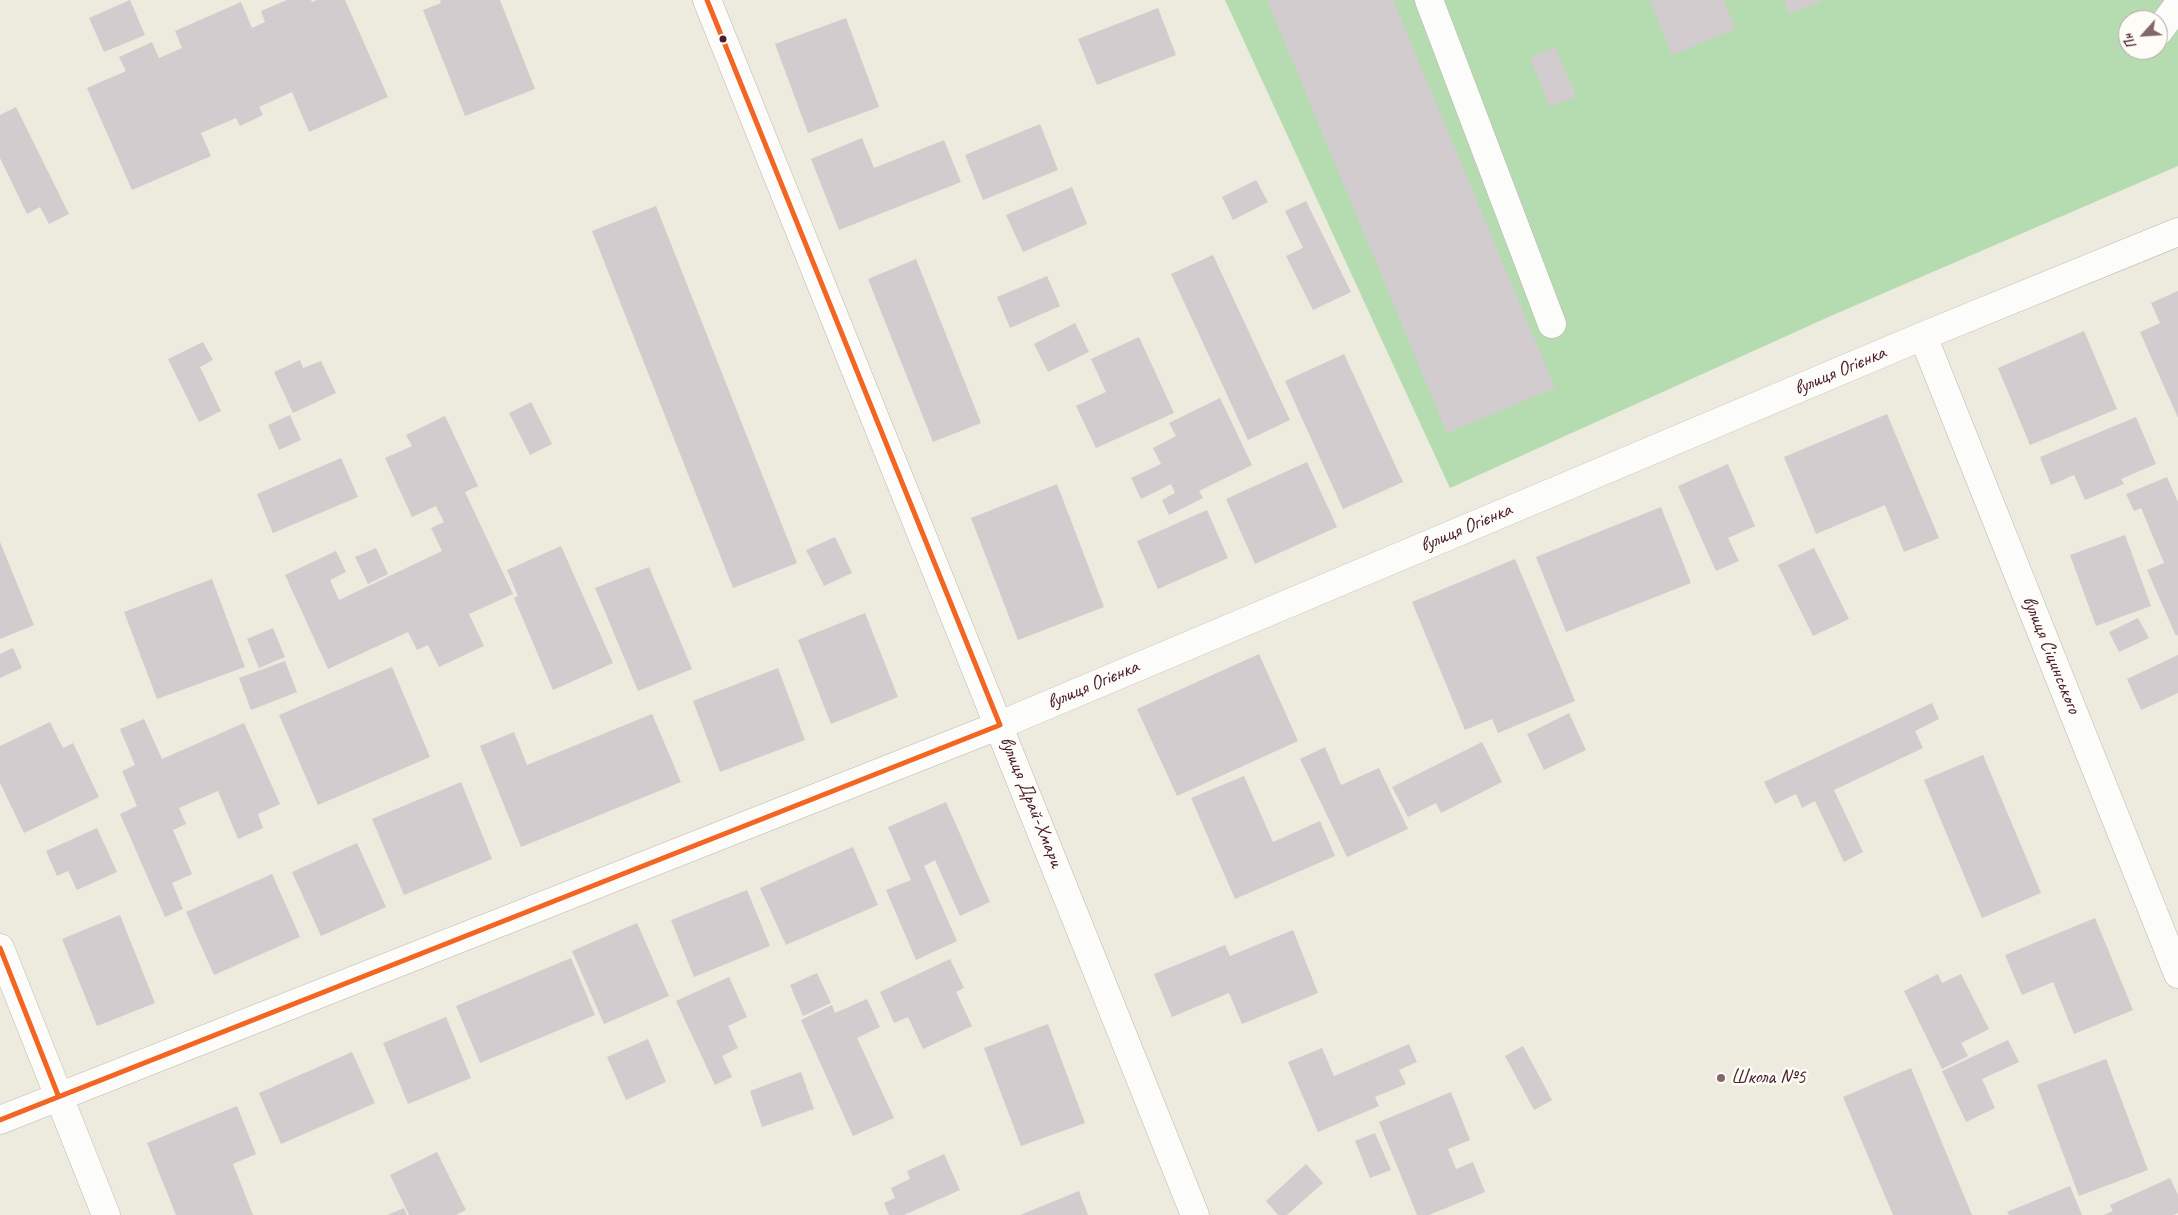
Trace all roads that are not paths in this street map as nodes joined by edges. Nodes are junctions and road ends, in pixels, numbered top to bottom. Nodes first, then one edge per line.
1 (707, 0) edge
2 (1429, 0) edge
3 (2178, 5) edge
4 (2168, 19) edge
5 (2178, 232) edge
6 (1552, 324) dead end
7 (1923, 336) junction
8 (1000, 725) junction
9 (0, 948) edge
10 (2178, 974) edge
11 (58, 1095) junction
12 (0, 1120) edge
13 (106, 1215) edge
14 (1196, 1215) edge

1 - 8 street, вулиця Драй-Хмари
2 - 6 street
3 - 4 street
5 - 7 street, вулиця Огієнка
7 - 8 street, вулиця Огієнка
7 - 10 street, вулиця Сіцинського
8 - 11 street, вулиця Огієнка
8 - 14 street, вулиця Драй-Хмари
9 - 11 street
11 - 12 street, вулиця Огієнка
11 - 13 street

